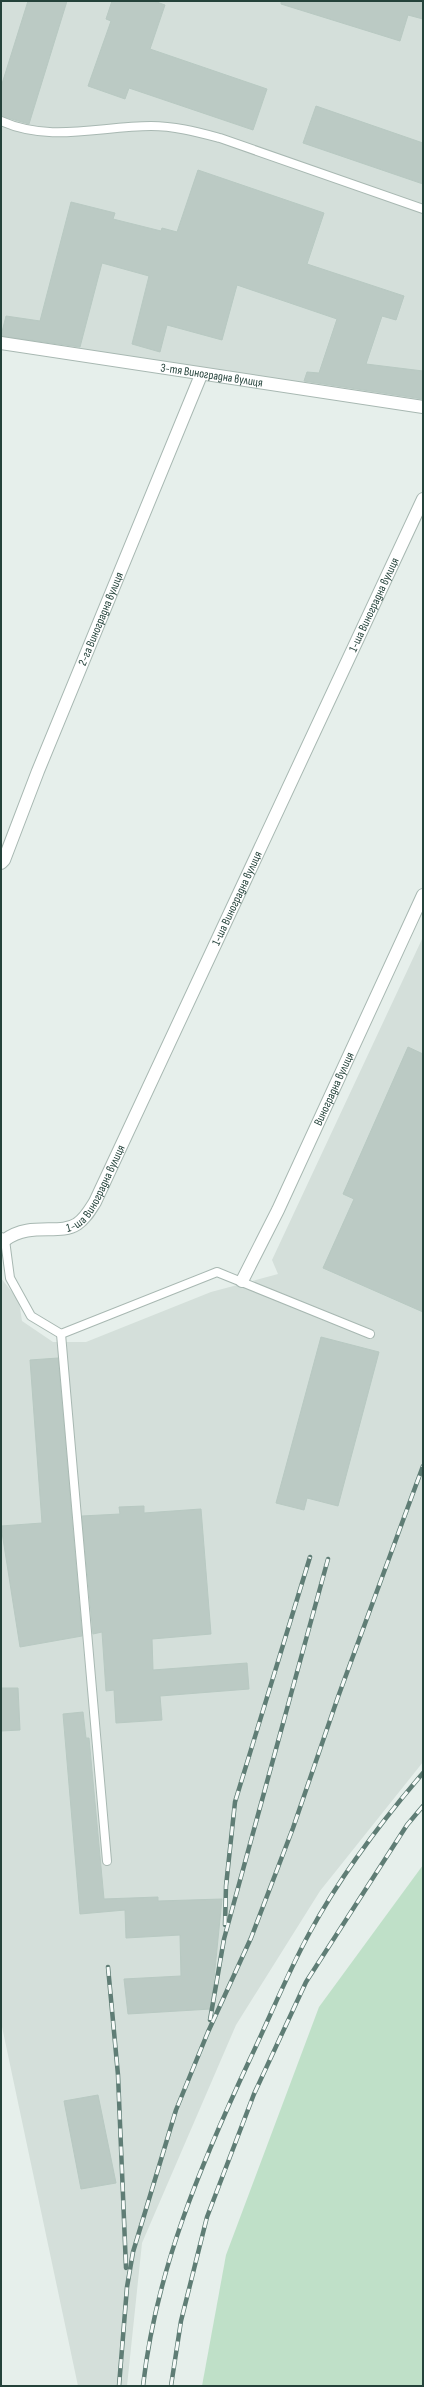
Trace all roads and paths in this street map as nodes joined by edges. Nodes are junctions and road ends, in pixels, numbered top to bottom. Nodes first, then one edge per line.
1 (1, 121) edge
2 (423, 209) edge
3 (1, 343) edge
4 (202, 375) junction
5 (423, 407) edge
6 (423, 499) edge
7 (1, 863) edge
8 (423, 894) edge
9 (3, 1239) edge
10 (242, 1281) junction
11 (61, 1334) junction
12 (370, 1334) dead end
13 (107, 1861) dead end

1 - 2 lane
3 - 4 street, 3-тя Виноградна вулиця
4 - 5 street, 3-тя Виноградна вулиця
4 - 7 street, 2-га Виноградна вулиця
6 - 9 street, 1-ша Виноградна вулиця
8 - 10 street, Виноградна вулиця
9 - 11 lane
10 - 11 lane
10 - 12 lane
11 - 13 lane

